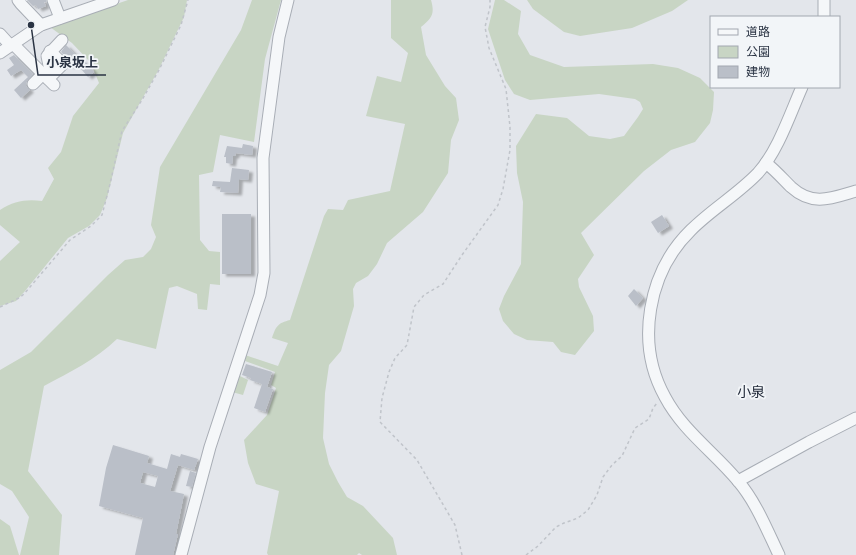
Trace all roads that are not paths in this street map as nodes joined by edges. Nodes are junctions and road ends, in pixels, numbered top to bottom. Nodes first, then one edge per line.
1 (18, 0) edge
2 (53, 0) edge
3 (112, 0) edge
4 (288, 0) edge
5 (824, 0) edge
6 (824, 16) edge
7 (60, 18) junction
8 (41, 25) junction
9 (0, 34) edge
10 (62, 40) dead end
11 (12, 44) junction
12 (0, 53) edge
13 (49, 78) junction
14 (33, 84) dead end
15 (802, 88) edge
16 (766, 163) junction
17 (856, 191) edge
18 (856, 418) edge
19 (738, 481) junction
20 (181, 555) edge
21 (778, 555) edge

1 - 8 street
2 - 7 street
3 - 7 street
4 - 20 street
5 - 6 street
7 - 8 street
8 - 11 street
9 - 11 street
10 - 13 street
11 - 12 street
11 - 13 street
13 - 14 street
15 - 16 street
16 - 17 street
16 - 19 street
18 - 19 street
19 - 21 street

